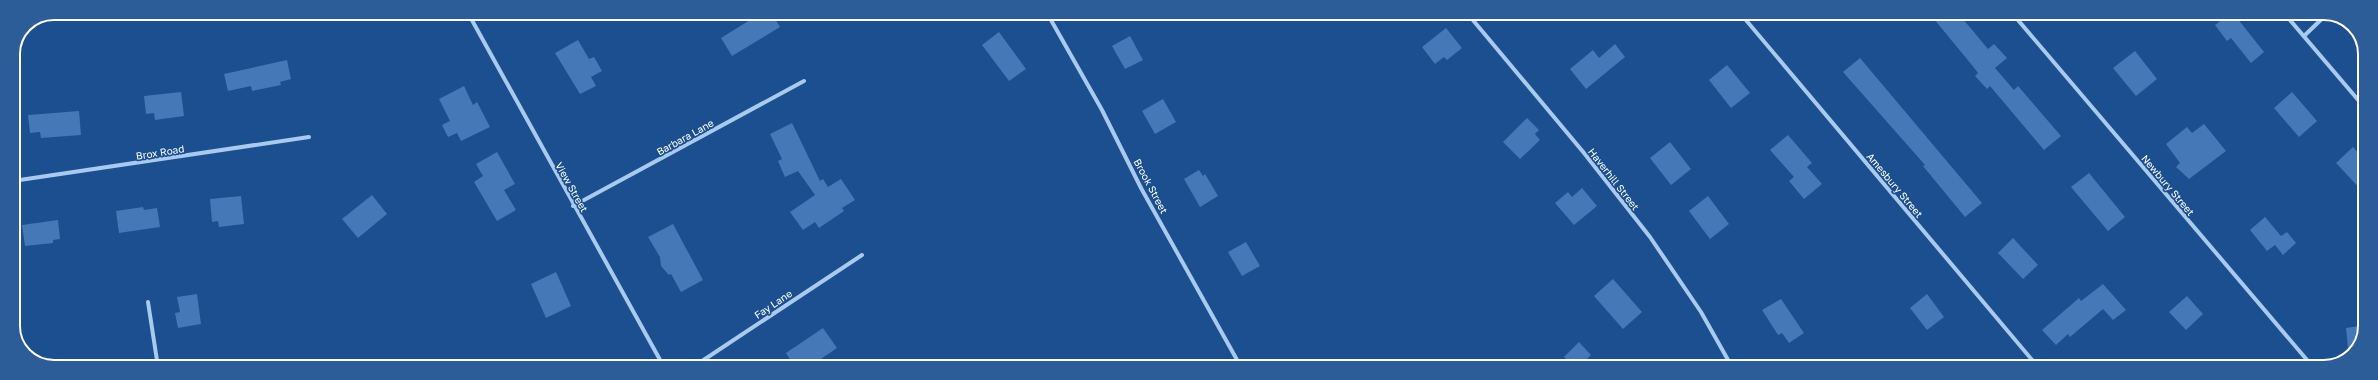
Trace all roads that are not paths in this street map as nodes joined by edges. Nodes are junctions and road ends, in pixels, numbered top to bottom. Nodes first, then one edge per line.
1 (472, 20) edge
2 (1051, 20) edge
3 (1473, 20) edge
4 (1746, 20) edge
5 (2018, 20) edge
6 (2290, 20) edge
7 (2321, 20) edge
8 (2304, 36) junction
9 (804, 81) dead end
10 (2358, 100) edge
11 (310, 137) dead end
12 (20, 180) edge
13 (573, 206) junction
14 (862, 255) dead end
15 (148, 302) dead end
16 (157, 360) edge
17 (660, 360) edge
18 (704, 360) edge
19 (1237, 360) edge
20 (1728, 360) edge
21 (2032, 360) edge
22 (2307, 360) edge

1 - 13 street, View Street
2 - 19 street, Brook Street
3 - 20 street, Haverhill Street
4 - 21 street, Amesbury Street
5 - 22 street, Newbury Street
6 - 8 street
7 - 8 street
8 - 10 street
9 - 13 street, Barbara Lane
11 - 12 street, Brox Road
13 - 17 street, View Street
14 - 18 street, Fay Lane
15 - 16 street

